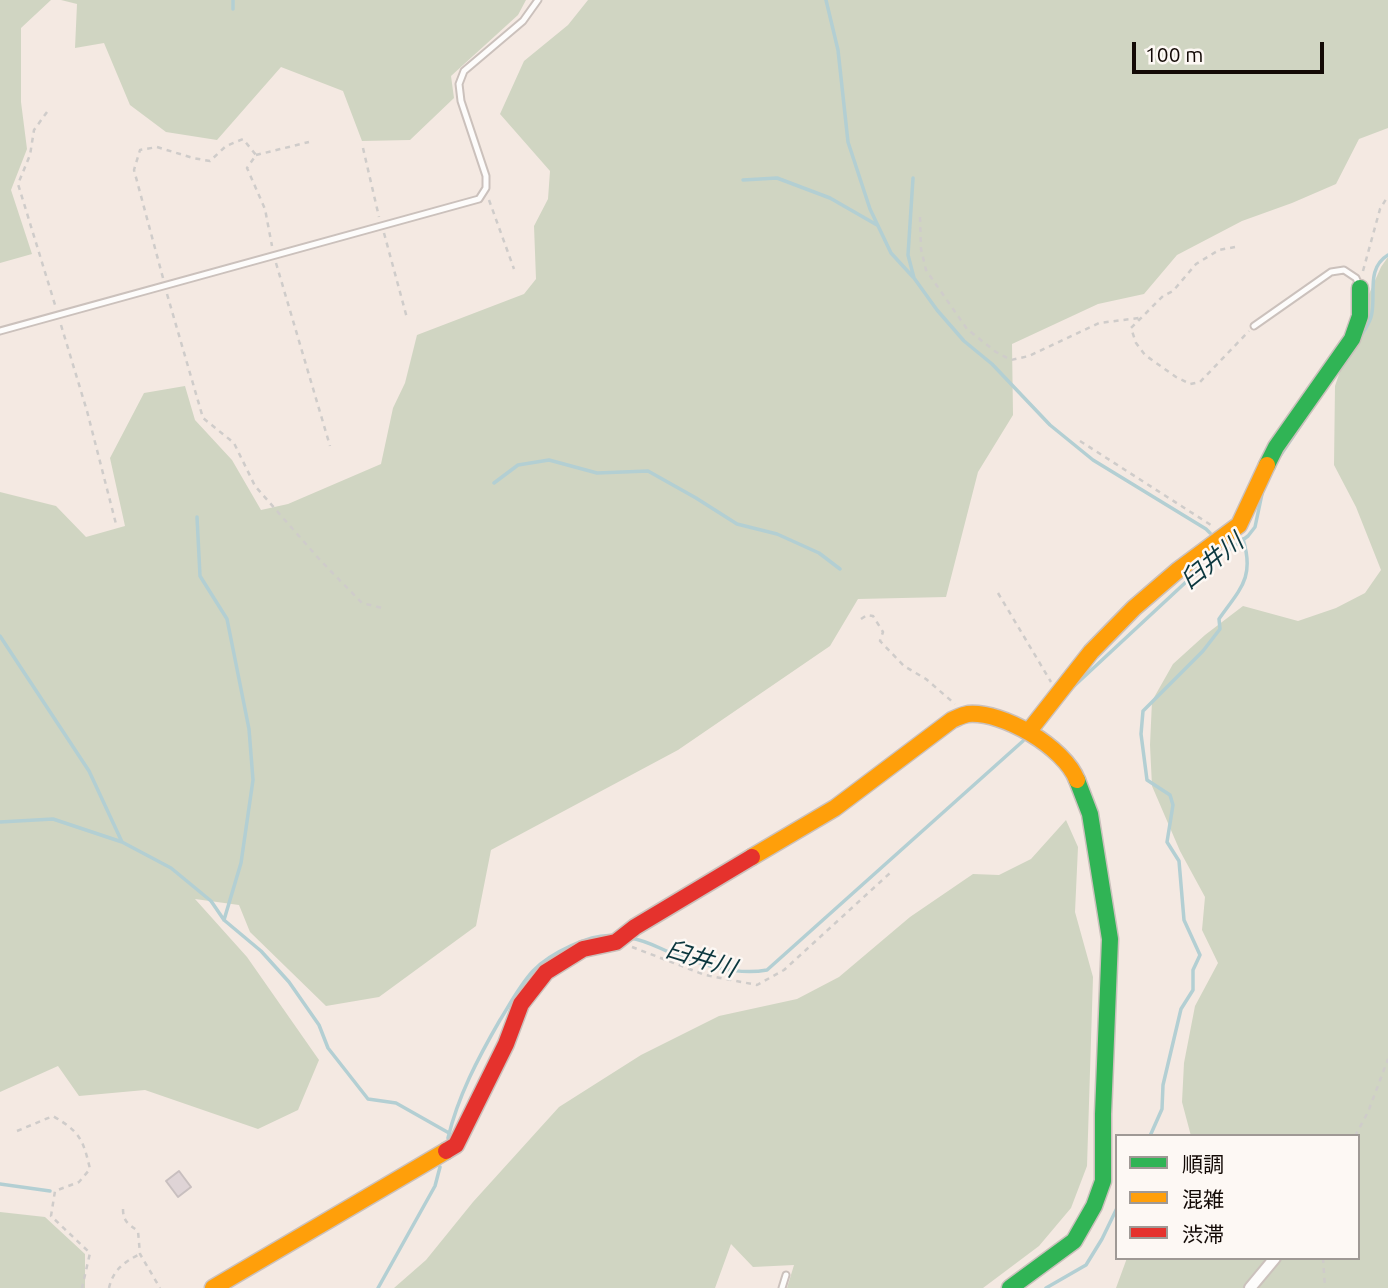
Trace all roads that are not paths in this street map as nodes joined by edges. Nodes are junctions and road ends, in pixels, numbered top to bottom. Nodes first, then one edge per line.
1 (538, 0) edge
2 (1360, 288) joint
3 (1254, 327) road end
4 (0, 331) edge
5 (1029, 731) junction
6 (1273, 1260) edge
7 (786, 1275) dead end
8 (213, 1288) edge
9 (782, 1288) edge
10 (1010, 1288) edge
11 (1250, 1288) edge

1 - 4 lane
2 - 3 lane
2 - 5 street
5 - 8 street
5 - 10 street
6 - 11 street
7 - 9 lane

